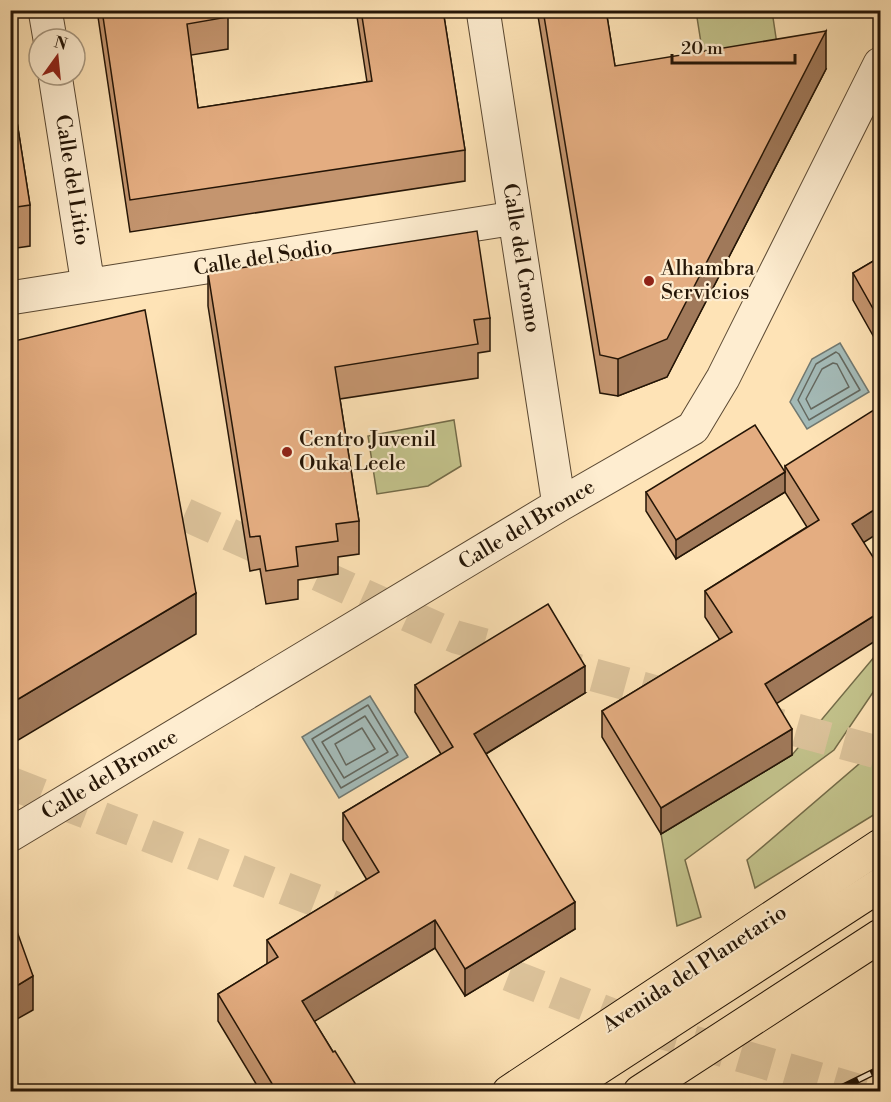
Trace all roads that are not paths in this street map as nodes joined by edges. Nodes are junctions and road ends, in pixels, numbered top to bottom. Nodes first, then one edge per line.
1 (45, 10) edge
2 (483, 10) edge
3 (48, 27) edge
4 (880, 64) edge
5 (57, 87) edge
6 (515, 218) junction
7 (88, 285) junction
8 (10, 298) edge
9 (559, 505) junction
10 (10, 835) edge
11 (880, 846) edge
12 (880, 885) edge
13 (880, 936) edge
14 (509, 1092) edge
15 (561, 1092) edge
16 (640, 1092) edge

1 - 3 street
2 - 6 street, Calle del Cromo
4 - 9 street, Calle del Bronce
5 - 7 street, Calle del Litio
6 - 7 street, Calle del Sodio
6 - 9 street, Calle del Cromo
7 - 8 street, Calle del Sodio
9 - 10 street, Calle del Bronce
11 - 14 main road, Avenida del Planetario
12 - 15 main road
13 - 16 main road

